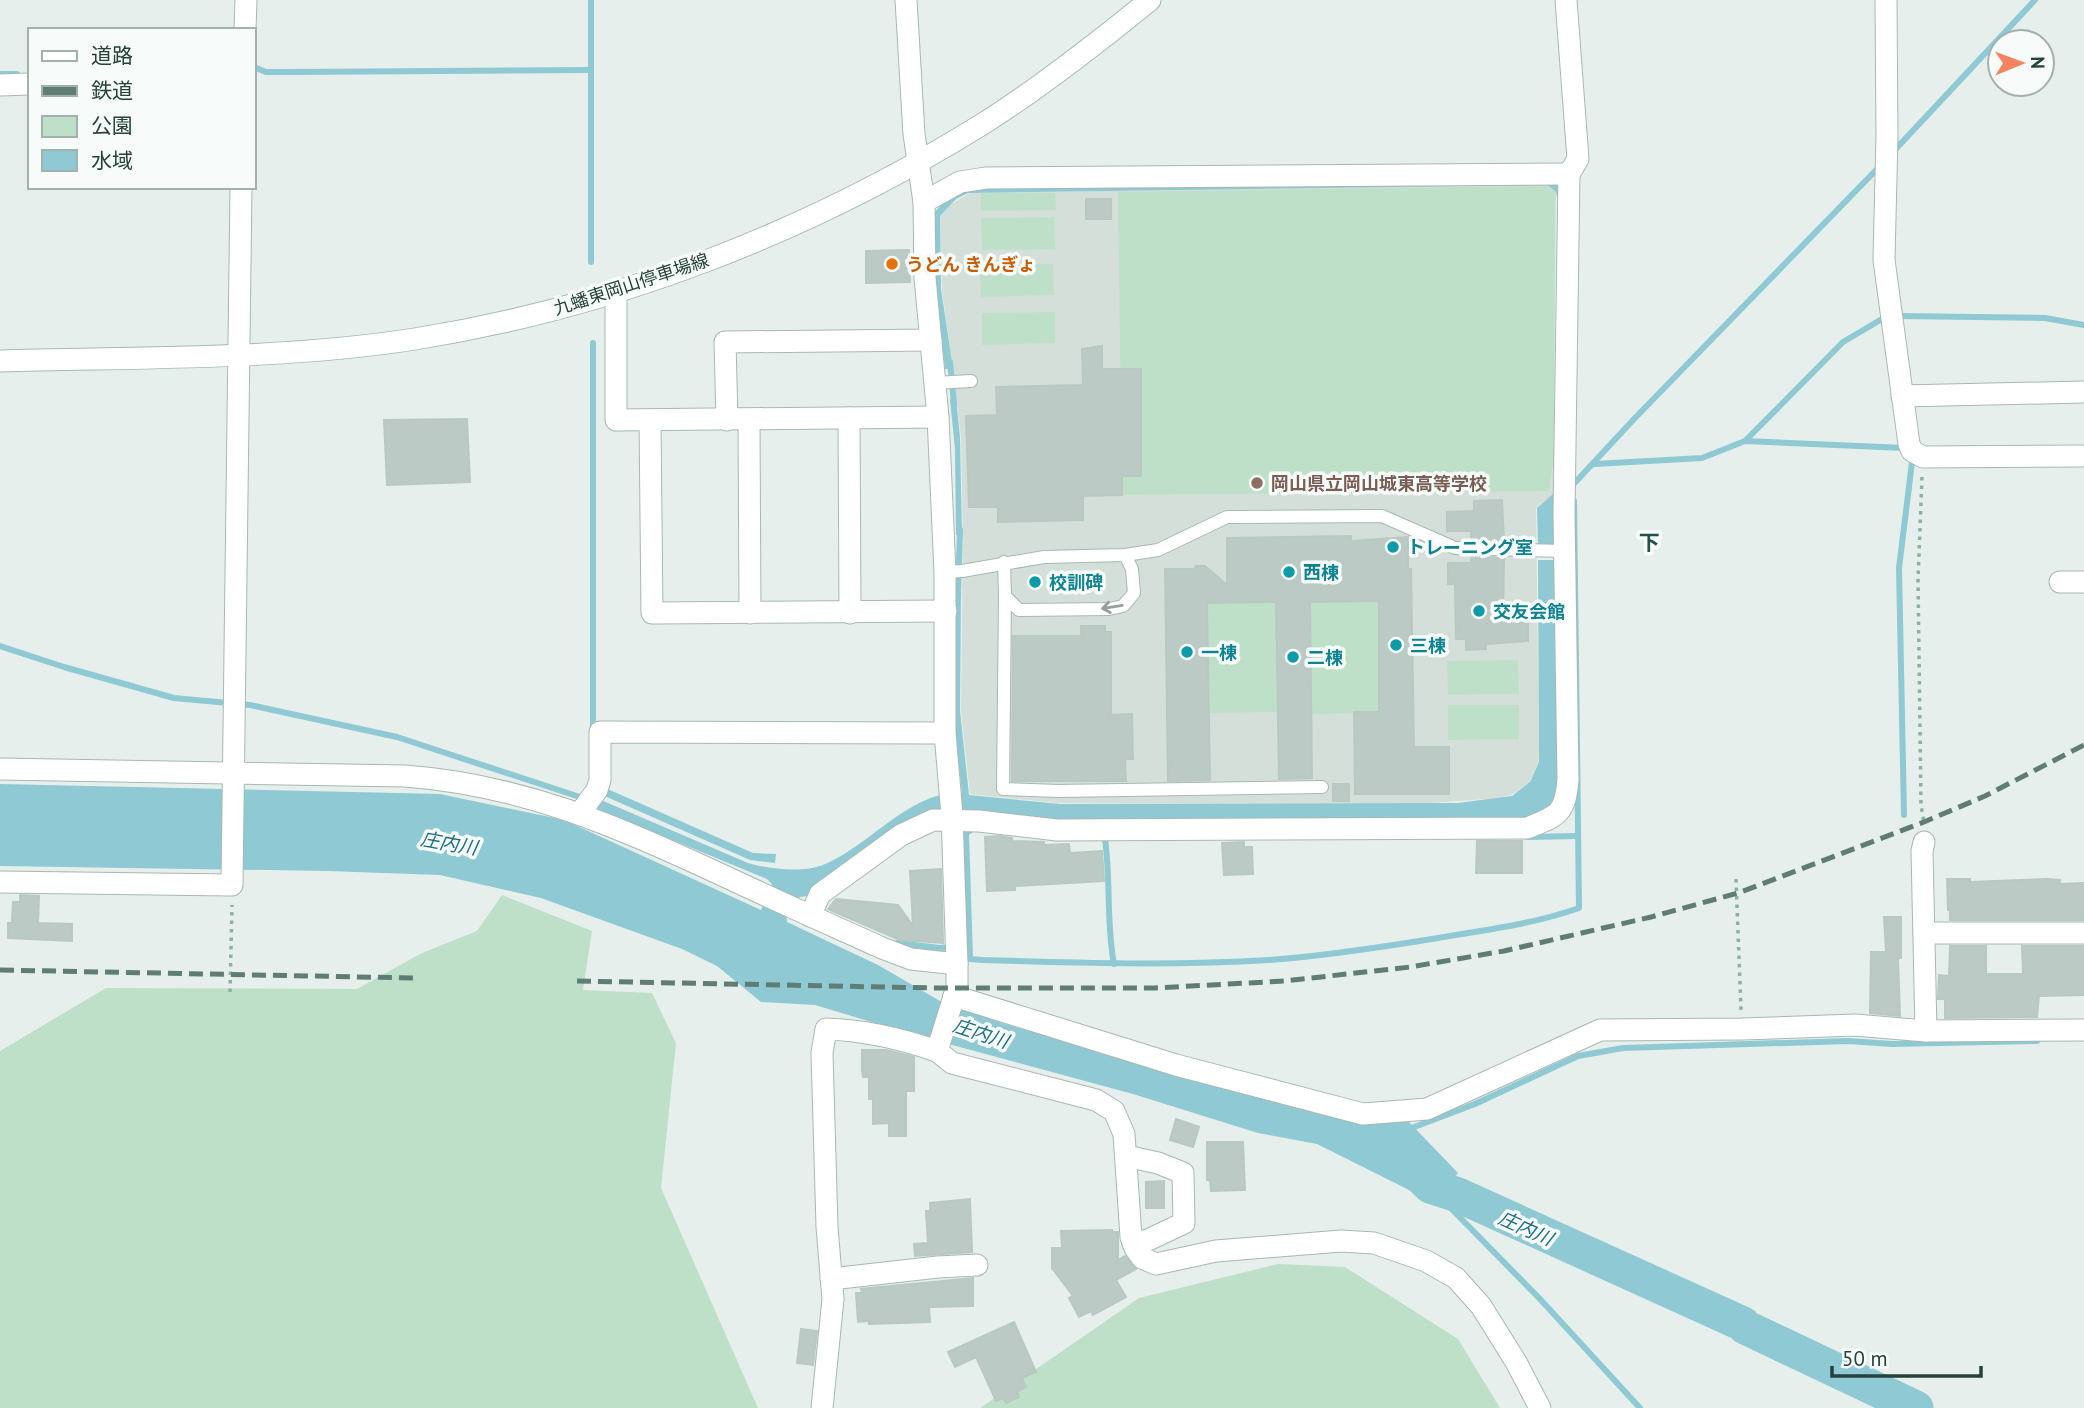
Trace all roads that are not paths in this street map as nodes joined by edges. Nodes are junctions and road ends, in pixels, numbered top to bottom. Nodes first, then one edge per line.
1 (246, 0) edge
2 (906, 0) edge
3 (1150, 0) edge
4 (1566, 0) edge
5 (1886, 0) edge
6 (245, 28) edge
7 (28, 84) edge
8 (0, 85) edge
9 (918, 162) junction
10 (1569, 174) junction
11 (242, 189) edge
12 (924, 202) junction
13 (616, 293) junction
14 (931, 340) junction
15 (240, 354) junction
16 (0, 361) edge
17 (971, 381) dead end
18 (945, 382) junction
19 (2084, 392) edge
20 (1902, 396) junction
21 (938, 417) junction
22 (849, 418) junction
23 (650, 420) junction
24 (727, 420) junction
25 (749, 420) junction
26 (2084, 456) edge
27 (1562, 551) junction
28 (1125, 555) junction
29 (1004, 562) junction
30 (953, 571) junction
31 (2060, 582) dead end
32 (2084, 582) edge
33 (1005, 596) junction
34 (946, 611) junction
35 (750, 613) junction
36 (850, 613) junction
37 (946, 733) junction
38 (0, 769) edge
39 (234, 776) junction
40 (1322, 787) dead end
41 (585, 806) junction
42 (952, 817) junction
43 (1924, 842) road end
44 (0, 882) edge
45 (808, 910) junction
46 (1924, 933) junction
47 (2084, 933) edge
48 (957, 964) junction
49 (953, 999) junction
50 (2084, 1030) edge
51 (1926, 1031) junction
52 (938, 1047) junction
53 (1126, 1156) junction
54 (1133, 1243) junction
55 (977, 1265) dead end
56 (831, 1279) junction
57 (822, 1408) edge
58 (1540, 1408) edge

1 - 6 street
2 - 9 street
3 - 9 street, 九蟠東岡山停車場線
4 - 10 street
5 - 20 street
7 - 8 street
9 - 12 street
9 - 13 street, 九蟠東岡山停車場線
10 - 12 street
10 - 27 street
11 - 15 street
12 - 14 street
13 - 15 street, 九蟠東岡山停車場線
13 - 23 street
14 - 18 street
14 - 24 street
15 - 16 street, 九蟠東岡山停車場線
15 - 39 street
17 - 18 lane
18 - 21 street
19 - 20 street
20 - 26 street
21 - 22 street
21 - 30 street
22 - 25 street
22 - 36 street
23 - 24 street
23 - 35 street
24 - 25 street
25 - 35 street
27 - 28 lane
27 - 42 street
28 - 29 lane
28 -> 33 lane
29 - 30 lane
29 - 33 lane
30 - 34 street
31 - 32 street
33 - 40 lane
34 - 36 street
34 - 37 street
35 - 36 street
37 - 41 street
37 - 42 street
38 - 39 street
39 - 41 street
39 - 44 street
41 - 45 street
42 - 45 street
42 - 48 street
43 - 46 street
45 - 48 street
46 - 47 street
46 - 51 street
48 - 49 street
49 - 51 street
49 - 52 street
50 - 51 street
52 - 53 street
52 - 56 street
53 - 54 street
53 - 54 street
54 - 58 street
55 - 56 street
56 - 57 street

